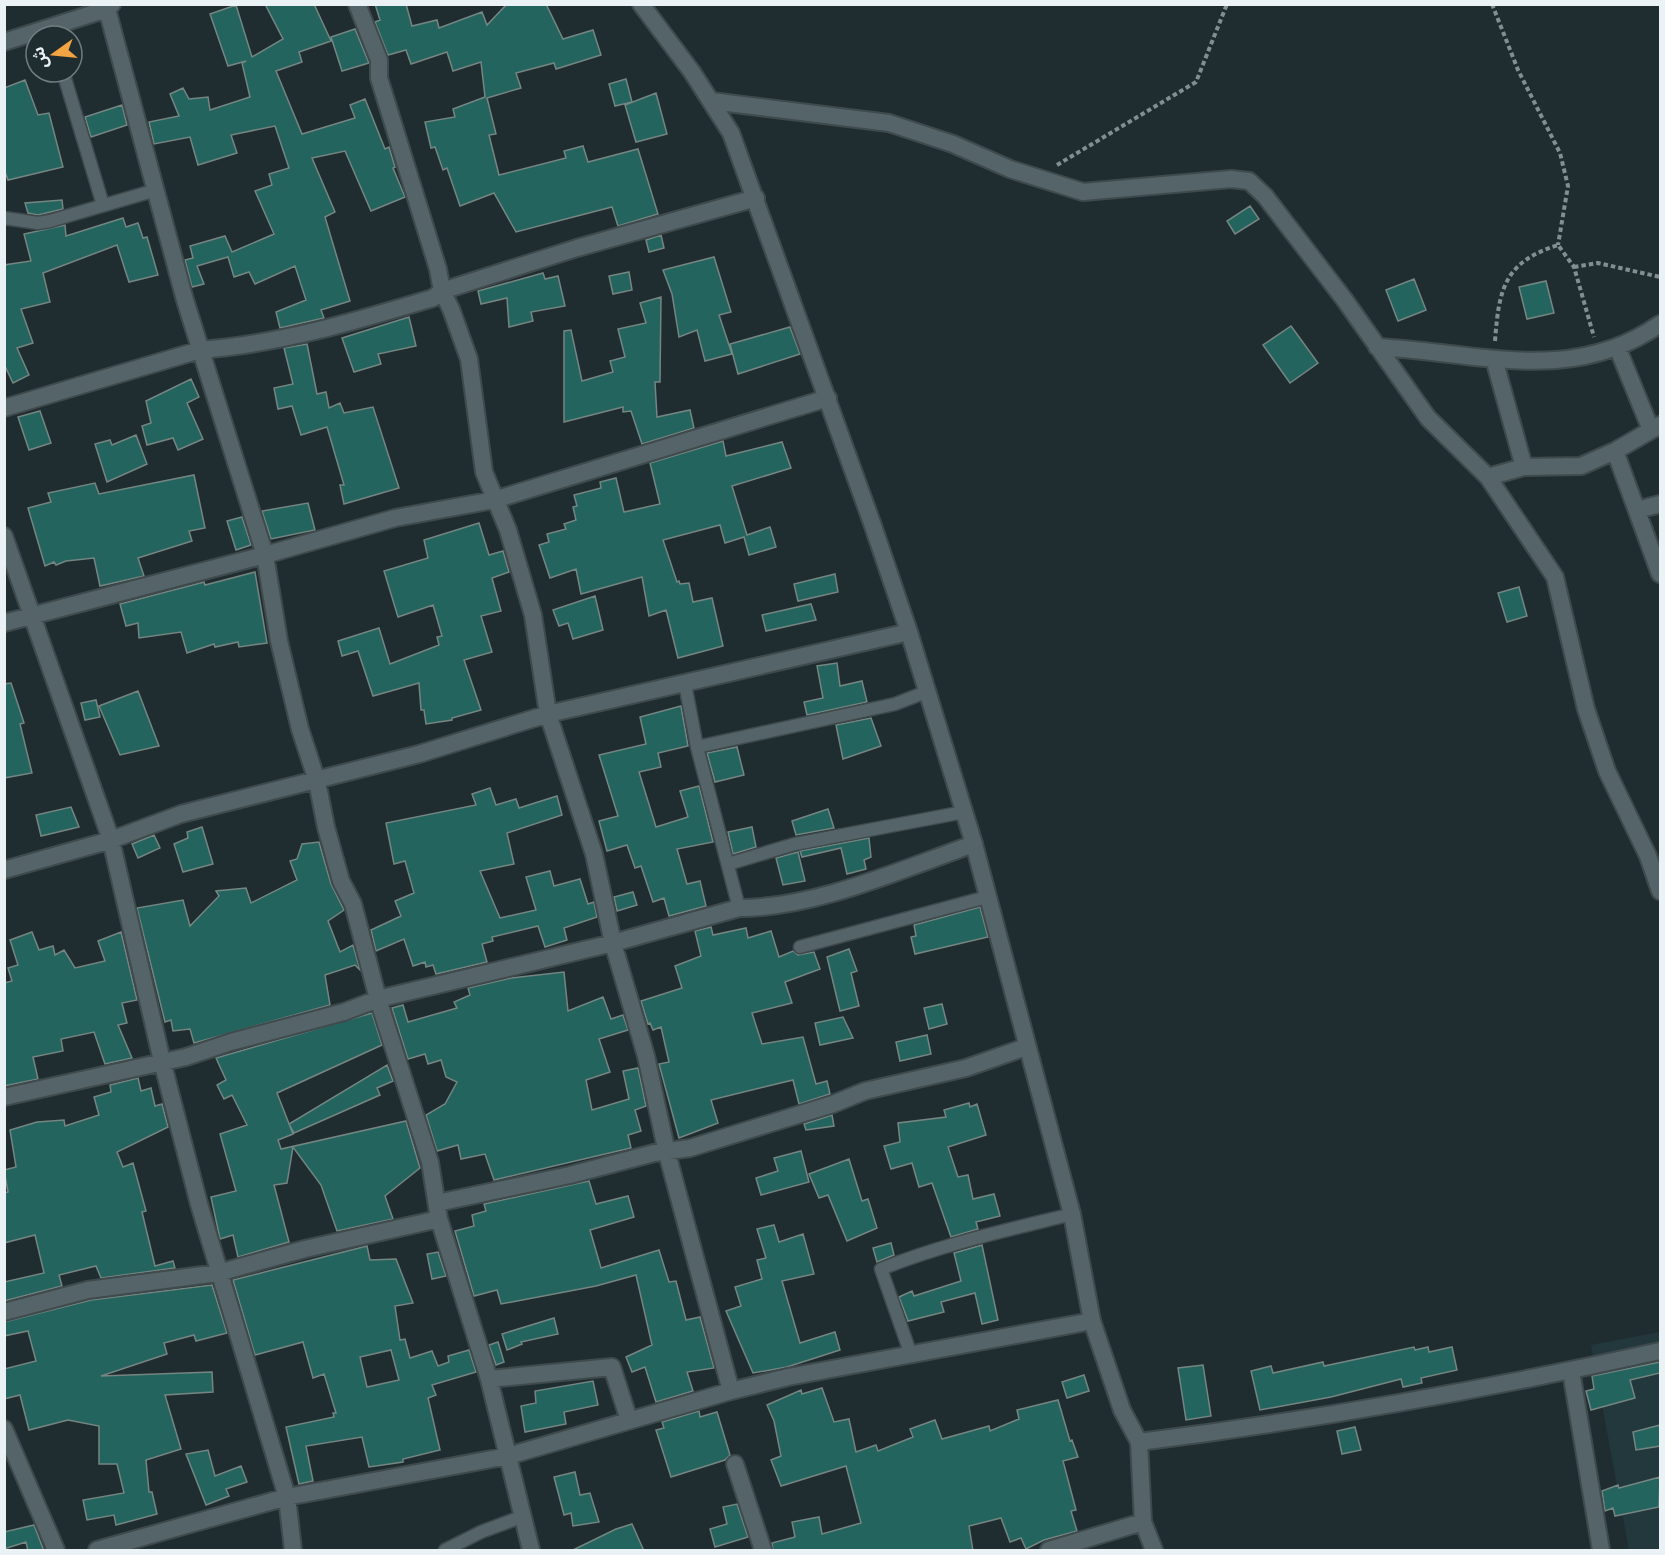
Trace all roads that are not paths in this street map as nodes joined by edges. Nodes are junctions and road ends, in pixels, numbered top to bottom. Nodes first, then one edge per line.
1 (357, 4) edge
2 (641, 4) edge
3 (109, 7) edge
4 (70, 24) edge
5 (24, 38) edge
6 (4, 42) edge
7 (67, 84) edge
8 (711, 101) junction
9 (156, 190) junction
10 (756, 198) junction
11 (103, 205) junction
12 (4, 219) edge
13 (442, 291) junction
14 (1660, 324) edge
15 (1377, 347) junction
16 (1618, 349) junction
17 (200, 350) junction
18 (1494, 359) junction
19 (828, 398) junction
20 (4, 408) edge
21 (1656, 427) edge
22 (1615, 451) junction
23 (1524, 467) junction
24 (1488, 477) junction
25 (494, 500) junction
26 (1660, 504) edge
27 (1637, 510) junction
28 (4, 536) edge
29 (265, 555) junction
30 (1660, 574) edge
31 (34, 615) junction
32 (4, 623) edge
33 (909, 632) junction
34 (685, 684) junction
35 (926, 692) junction
36 (548, 714) junction
37 (697, 747) junction
38 (317, 781) junction
39 (964, 812) junction
40 (111, 840) junction
41 (974, 844) junction
42 (1654, 853) edge
43 (728, 864) junction
44 (4, 870) edge
45 (1660, 891) edge
46 (987, 897) junction
47 (739, 908) junction
48 (613, 943) junction
49 (800, 947) dead end
50 (378, 999) junction
51 (1026, 1047) junction
52 (162, 1061) junction
53 (4, 1097) edge
54 (667, 1153) junction
55 (438, 1211) junction
56 (1072, 1214) junction
57 (218, 1273) junction
58 (4, 1312) edge
59 (1092, 1321) junction
60 (1660, 1351) edge
61 (911, 1354) junction
62 (1571, 1371) junction
63 (489, 1379) junction
64 (731, 1390) junction
65 (629, 1420) junction
66 (4, 1429) edge
67 (1139, 1442) junction
68 (508, 1456) junction
69 (735, 1464) dead end
70 (287, 1497) junction
71 (521, 1517) junction
72 (1143, 1522) junction
73 (56, 1551) edge
74 (97, 1551) edge
75 (293, 1551) edge
76 (445, 1551) edge
77 (531, 1551) edge
78 (763, 1551) edge
79 (1049, 1551) edge
80 (1154, 1551) edge
81 (1601, 1551) edge

1 - 13 street
2 - 8 street
3 - 4 street
3 - 9 street
5 - 6 street
7 - 11 lane
8 - 10 street
8 - 15 street
9 - 11 lane
9 - 17 street
10 - 13 street
10 - 19 street
11 - 12 lane
13 - 17 street
13 - 25 street
14 - 16 street
15 - 18 street
15 - 24 street
16 - 18 street
16 - 21 street
17 - 20 street
17 - 29 street
18 - 23 street
19 - 25 street
19 - 33 street
21 - 22 street
22 - 23 street
22 - 27 street
23 - 24 street
24 - 42 street
25 - 29 street
25 - 36 street
26 - 27 street
27 - 30 street
28 - 31 street
29 - 31 street
29 - 38 street
31 - 32 street
31 - 40 street
33 - 34 street
33 - 35 street
34 - 36 street
34 - 37 lane
35 - 37 lane
35 - 39 street
36 - 38 street
36 - 48 street
37 - 43 lane
38 - 40 street
38 - 50 street
39 - 41 street
39 - 43 lane
40 - 44 street
40 - 52 street
41 - 46 street
41 - 47 street
42 - 45 street
43 - 47 lane
46 - 49 lane
46 - 51 street
47 - 48 street
48 - 50 street
48 - 54 street
50 - 52 street
50 - 55 street
51 - 54 street
51 - 56 street
52 - 53 street
52 - 57 street
54 - 55 street
54 - 64 street
55 - 57 street
55 - 63 street
56 - 59 street
56 - 61 lane
57 - 58 street
57 - 70 street
59 - 61 street
59 - 67 street
60 - 62 street
61 - 64 street
62 - 67 street
62 - 81 street
63 - 65 street
63 - 68 street
64 - 65 street
65 - 68 street
66 - 73 street
67 - 72 street
68 - 70 street
68 - 71 street
69 - 78 street
70 - 74 street
70 - 75 street
71 - 76 lane
71 - 77 street
72 - 79 street
72 - 80 street

